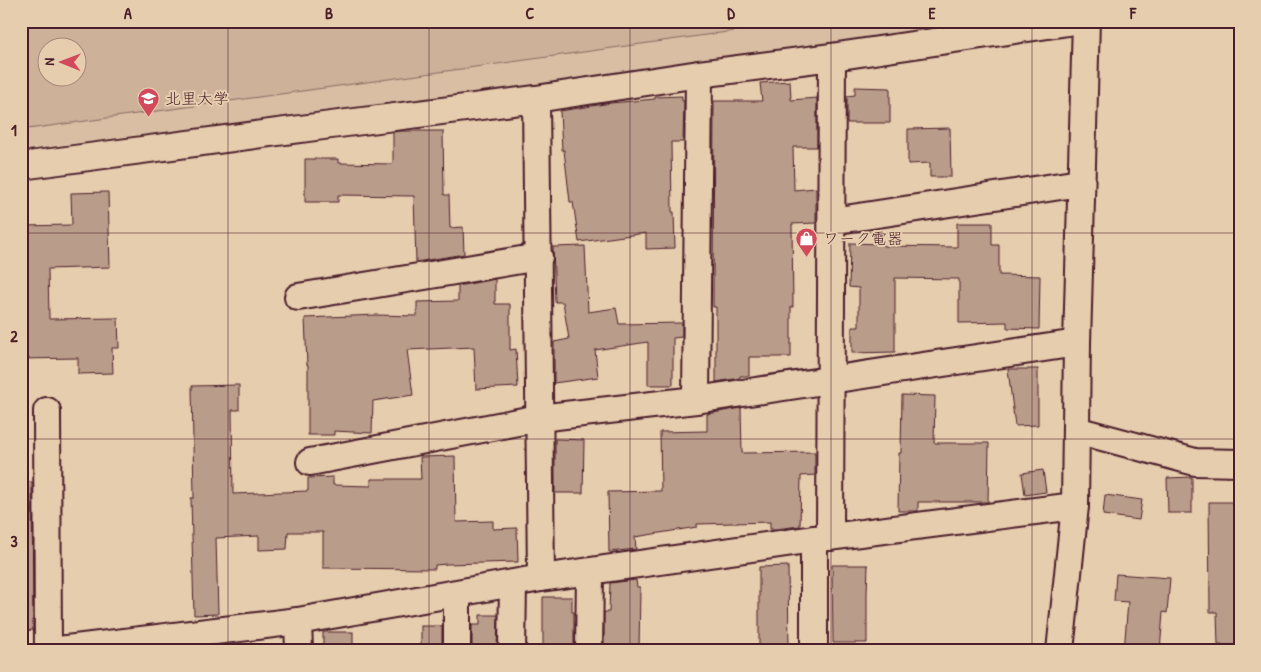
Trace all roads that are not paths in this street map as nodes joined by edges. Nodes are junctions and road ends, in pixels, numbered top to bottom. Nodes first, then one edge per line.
1 (1076, 21) edge
2 (1086, 21) edge
3 (832, 57) junction
4 (700, 74) junction
5 (536, 100) junction
6 (21, 166) edge
7 (1080, 183) junction
8 (832, 221) junction
9 (539, 257) junction
10 (298, 297) dead end
11 (1077, 343) junction
12 (831, 381) junction
13 (696, 400) junction
14 (46, 411) dead end
15 (539, 418) junction
16 (1076, 430) junction
17 (310, 462) dead end
18 (1240, 463) edge
19 (1075, 506) junction
20 (822, 538) junction
21 (590, 572) junction
22 (541, 578) junction
23 (513, 584) junction
24 (457, 594) junction
25 (298, 620) junction
26 (49, 651) edge
27 (299, 651) edge
28 (457, 651) edge
29 (512, 651) edge
30 (589, 651) edge
31 (814, 651) edge
32 (1060, 651) edge

1 - 3 street
2 - 7 street
3 - 4 street
3 - 8 street
4 - 5 street
4 - 13 street
5 - 6 street
5 - 9 street
7 - 8 street
7 - 11 street
8 - 12 street
9 - 10 street
9 - 15 street
11 - 12 street
11 - 16 street
12 - 13 street
12 - 20 street
13 - 15 street
14 - 26 street
15 - 17 street
15 - 22 street
16 - 18 street
16 - 19 street
19 - 20 street
19 - 32 street
20 - 21 street
20 - 31 street
21 - 22 street
21 - 30 street
22 - 23 street
23 - 24 street
23 - 29 street
24 - 25 street
24 - 28 street
25 - 26 street
25 - 27 street

